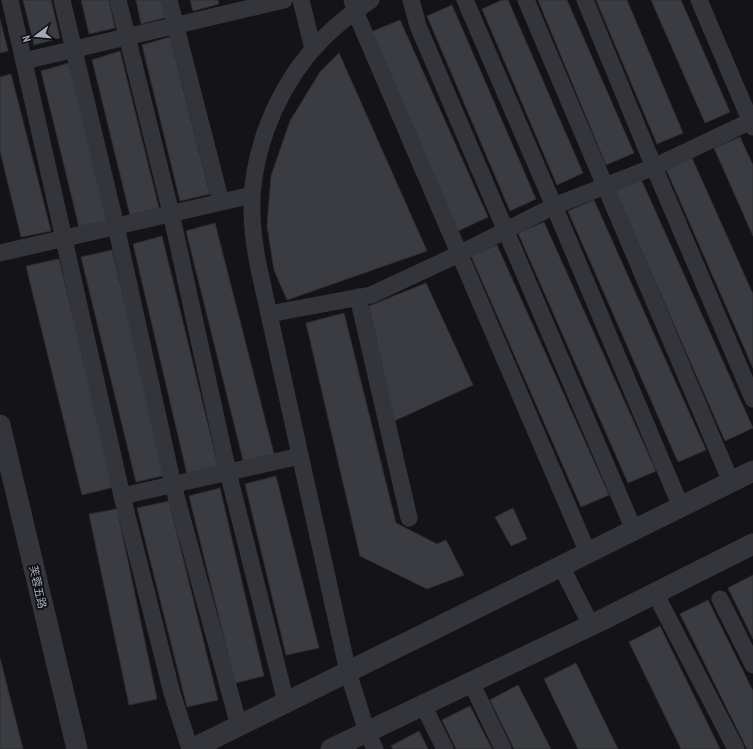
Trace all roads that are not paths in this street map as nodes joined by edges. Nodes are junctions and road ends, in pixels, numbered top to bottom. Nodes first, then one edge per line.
1 (10, 0) edge
2 (62, 0) edge
3 (118, 0) edge
4 (169, 0) edge
5 (284, 0) edge
6 (301, 0) edge
7 (371, 0) edge
8 (410, 0) edge
9 (465, 0) edge
10 (526, 0) edge
11 (585, 0) edge
12 (699, 0) edge
13 (353, 5) edge
14 (230, 6) edge
15 (175, 26) junction
16 (126, 37) junction
17 (73, 49) junction
18 (313, 49) junction
19 (24, 61) junction
20 (752, 122) edge
21 (654, 166) junction
22 (605, 185) junction
23 (252, 195) junction
24 (221, 202) junction
25 (554, 206) junction
26 (171, 214) junction
27 (116, 226) junction
28 (505, 230) junction
29 (65, 238) junction
30 (0, 253) edge
31 (459, 254) junction
32 (358, 297) junction
33 (269, 314) junction
34 (753, 399) edge
35 (0, 425) edge
36 (300, 456) junction
37 (753, 471) edge
38 (228, 472) junction
39 (731, 482) junction
40 (173, 485) junction
41 (122, 496) junction
42 (681, 507) junction
43 (409, 518) dead end
44 (634, 530) junction
45 (753, 544) edge
46 (588, 553) junction
47 (561, 566) junction
48 (655, 593) junction
49 (720, 599) dead end
50 (591, 625) junction
51 (753, 666) edge
52 (348, 672) junction
53 (472, 682) junction
54 (286, 702) junction
55 (423, 705) junction
56 (238, 726) junction
57 (371, 740) edge
58 (77, 749) edge
59 (191, 749) edge
60 (331, 749) edge
61 (445, 749) edge
62 (503, 749) edge
63 (736, 749) edge

1 - 19 street
2 - 17 street
3 - 16 street
4 - 15 street
5 - 14 street
6 - 18 street
7 - 13 street
8 - 28 street
9 - 25 street
10 - 22 street
11 - 21 street
12 - 20 street
13 - 18 street
13 - 31 street
14 - 15 street
15 - 16 street
15 - 24 street
16 - 17 street
16 - 26 street
17 - 19 street
17 - 27 street
18 - 23 street
19 - 29 street
20 - 21 street
21 - 22 street
21 - 34 street
22 - 25 street
22 - 39 street
23 - 24 street
23 - 33 street
24 - 26 street
25 - 28 street
25 - 42 street
26 - 27 street
26 - 38 street
27 - 29 street
27 - 40 street
28 - 31 street
28 - 44 street
29 - 30 street
29 - 41 street
31 - 32 street
31 - 46 street
32 - 33 street
32 - 43 street
33 - 36 street
35 - 58 street, 芙蓉五路
36 - 38 street
36 - 52 street
37 - 39 street
38 - 40 street
38 - 54 street
39 - 42 street
40 - 41 street
40 - 56 street
41 - 59 street
42 - 44 street
44 - 46 street
45 - 48 street
46 - 47 street
47 - 50 street
47 - 52 street
48 - 50 street
48 - 63 street
49 - 51 street
50 - 53 street
52 - 54 street
52 - 57 street
53 - 55 street
53 - 62 street
54 - 56 street
55 - 57 street
55 - 61 street
56 - 59 street
57 - 60 street

